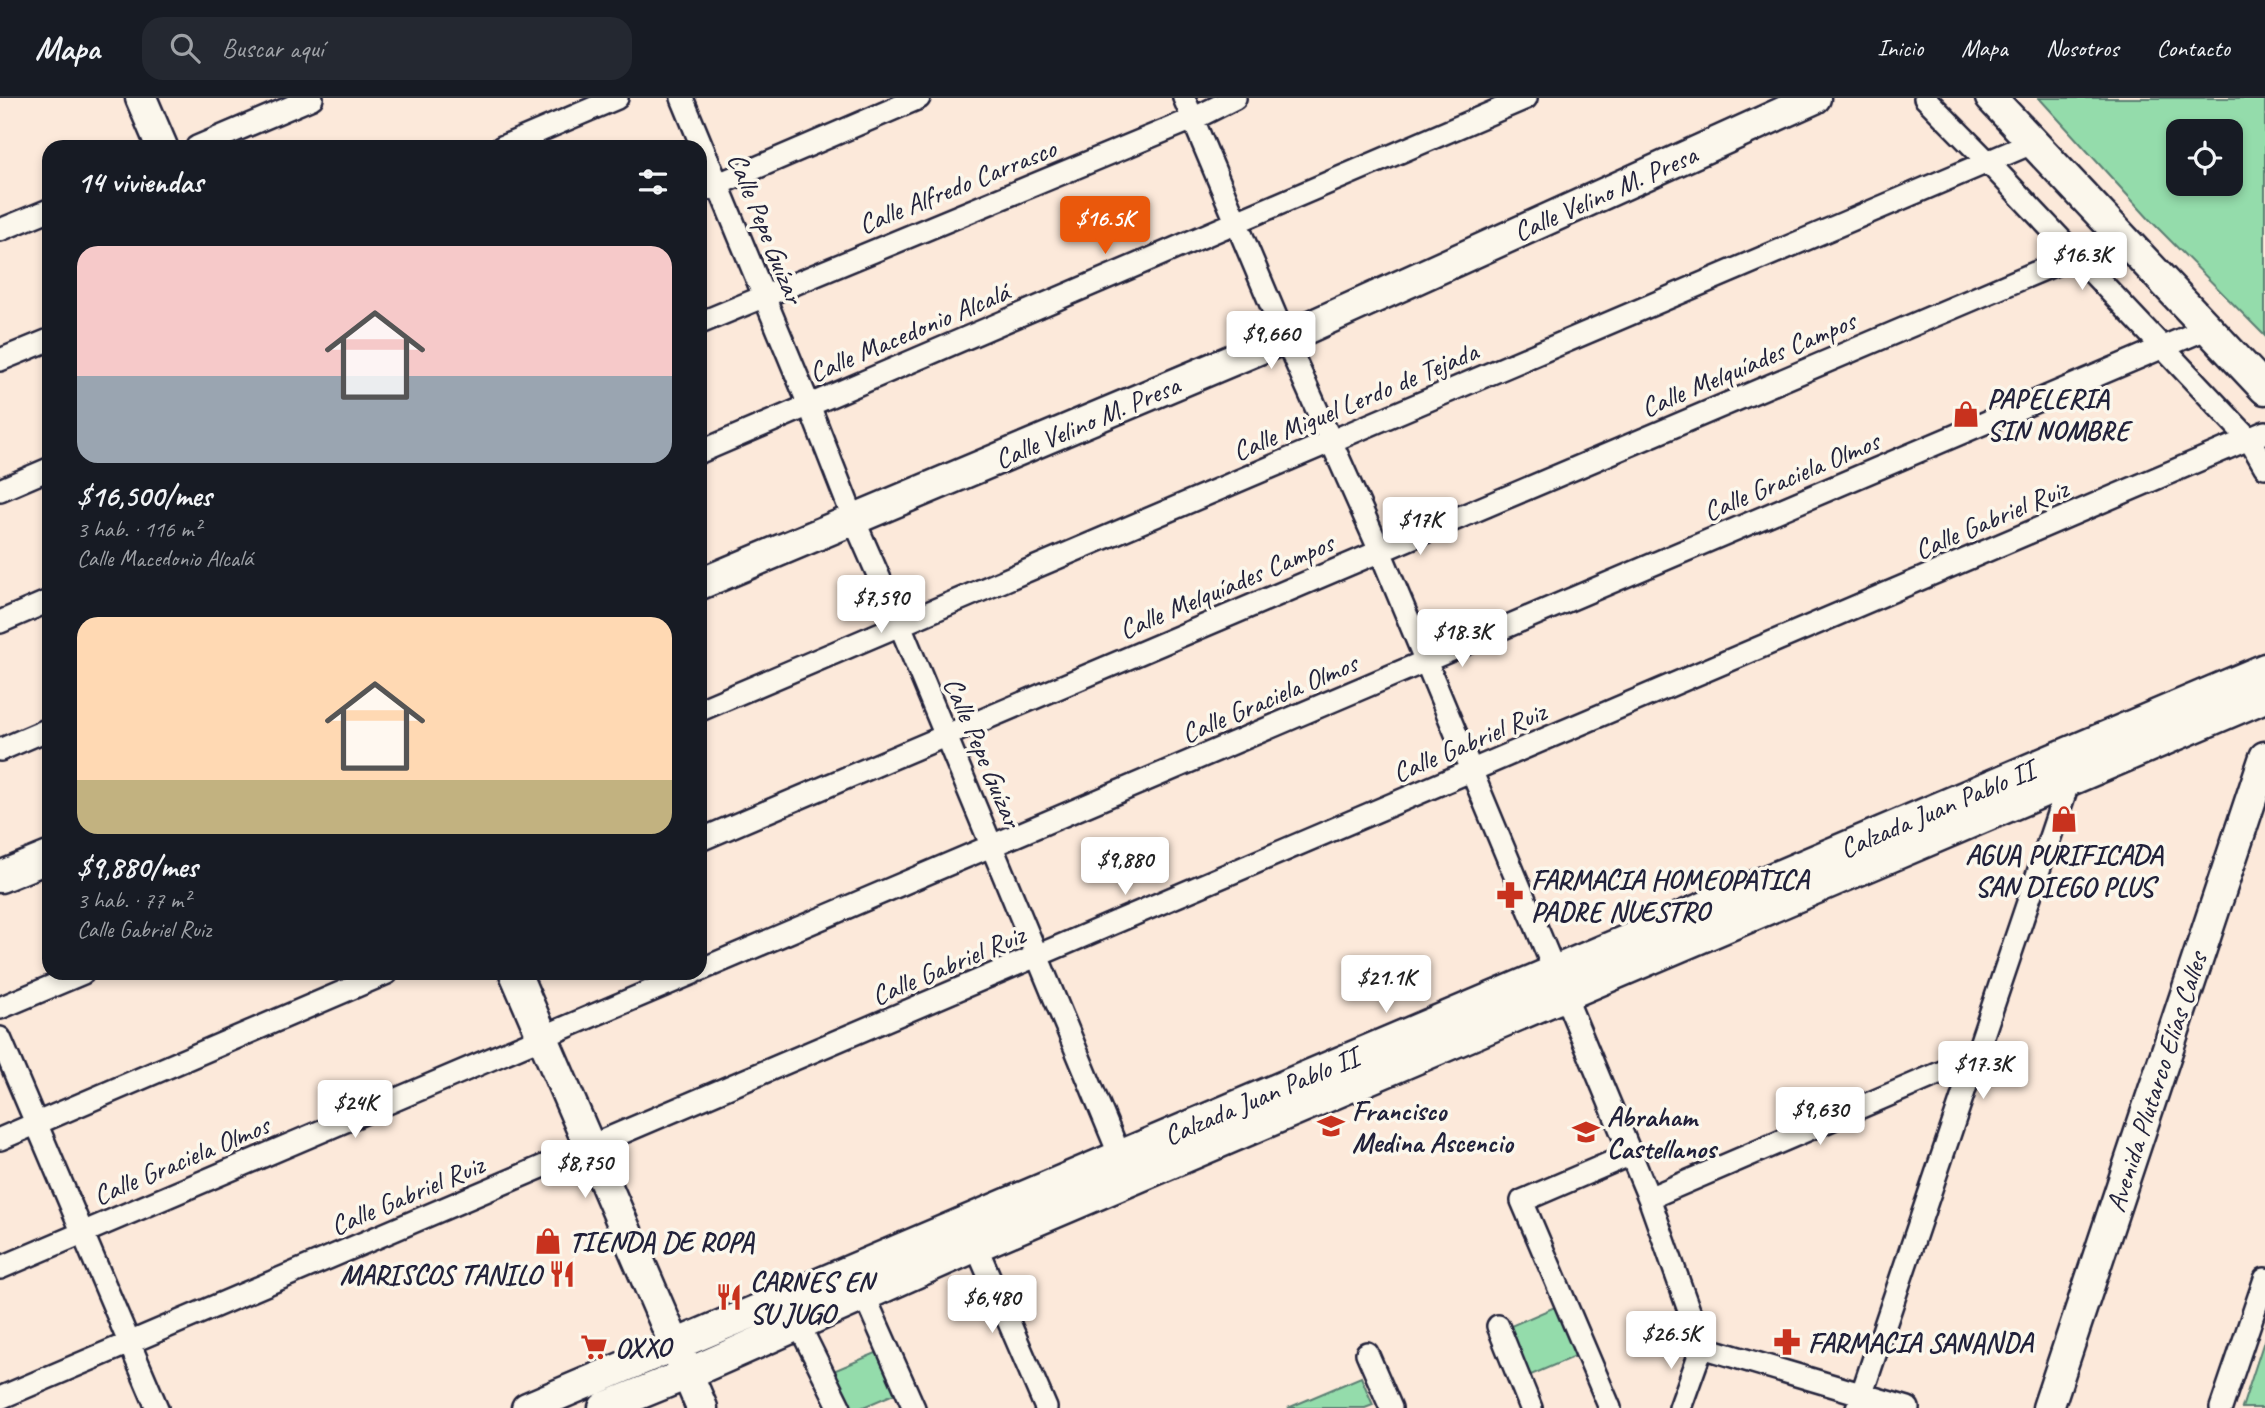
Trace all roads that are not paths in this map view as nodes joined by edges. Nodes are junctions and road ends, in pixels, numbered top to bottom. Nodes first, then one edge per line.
1 (141, 98) edge
2 (312, 98) edge
3 (617, 98) edge
4 (682, 98) edge
5 (919, 98) edge
6 (1184, 98) edge
7 (1235, 98) edge
8 (1526, 98) edge
9 (1815, 98) edge
10 (1925, 98) edge
11 (1991, 98) edge
12 (1194, 119) junction
13 (159, 140) edge
14 (213, 140) edge
15 (518, 140) edge
16 (695, 140) edge
17 (2032, 143) junction
18 (1988, 162) junction
19 (709, 188) edge
20 (42, 213) edge
21 (1238, 222) junction
22 (0, 230) edge
23 (2122, 236) junction
24 (2076, 256) junction
25 (764, 296) junction
26 (707, 320) edge
27 (2208, 328) junction
28 (1285, 338) junction
29 (42, 343) edge
30 (2163, 348) junction
31 (0, 360) edge
32 (2265, 389) edge
33 (809, 405) junction
34 (2257, 436) edge
35 (1332, 441) junction
36 (707, 449) edge
37 (2265, 467) edge
38 (42, 472) edge
39 (0, 490) edge
40 (853, 520) junction
41 (1380, 551) junction
42 (707, 581) edge
43 (42, 604) edge
44 (0, 622) edge
45 (900, 625) junction
46 (1426, 661) junction
47 (2265, 669) edge
48 (2265, 697) edge
49 (707, 707) edge
50 (42, 732) edge
51 (946, 736) junction
52 (0, 750) edge
53 (2265, 757) edge
54 (1472, 771) junction
55 (2069, 781) junction
56 (707, 837) edge
57 (991, 846) junction
58 (42, 859) edge
59 (0, 877) edge
60 (1037, 957) junction
61 (707, 967) edge
62 (66, 980) edge
63 (371, 980) edge
64 (518, 980) edge
65 (677, 980) edge
66 (1560, 983) junction
67 (0, 1008) edge
68 (543, 1037) junction
69 (0, 1038) edge
70 (1975, 1058) junction
71 (36, 1123) junction
72 (0, 1139) edge
73 (590, 1148) junction
74 (1631, 1154) junction
75 (1120, 1156) junction
76 (1649, 1198) junction
77 (83, 1233) junction
78 (976, 1245) junction
79 (0, 1268) edge
80 (2265, 1279) edge
81 (864, 1295) junction
82 (799, 1325) junction
83 (1498, 1326) dead end
84 (130, 1343) junction
85 (675, 1345) junction
86 (1702, 1347) junction
87 (1367, 1353) dead end
88 (687, 1374) junction
89 (0, 1398) edge
90 (1860, 1401) edge
91 (157, 1408) edge
92 (527, 1408) edge
93 (604, 1408) edge
94 (702, 1408) edge
95 (840, 1408) edge
96 (914, 1408) edge
97 (1046, 1408) edge
98 (1391, 1408) edge
99 (1531, 1408) edge
100 (1610, 1408) edge
101 (1680, 1408) edge
102 (1908, 1408) edge
103 (2048, 1408) edge
104 (2221, 1408) edge

1 - 13 main road
2 - 14 street
3 - 15 street
4 - 16 street, Calle Pepe Guízar
5 - 19 street
6 - 12 street
7 - 12 street, Calle Alfredo Carrasco
8 - 21 street, Calle Macedonio Alcalá
9 - 28 main road, Calle Velino M. Presa
10 - 18 street
11 - 17 main road
12 - 21 street
12 - 25 street, Calle Alfredo Carrasco
17 - 18 street, Calle Miguel Lerdo de Tejada
17 - 23 main road
18 - 24 street
18 - 35 street, Calle Miguel Lerdo de Tejada
19 - 25 street, Calle Pepe Guízar
20 - 22 street
21 - 28 street
21 - 33 street, Calle Macedonio Alcalá
23 - 24 street, Calle Melquíades Campos
23 - 27 main road
24 - 30 street
24 - 41 street, Calle Melquíades Campos
25 - 26 street, Calle Alfredo Carrasco
25 - 33 street, Calle Pepe Guízar
27 - 30 street, Calle Graciela Olmos
27 - 32 main road
28 - 35 street
28 - 40 main road, Calle Velino M. Presa
29 - 31 street
30 - 34 street
30 - 46 street, Calle Graciela Olmos
33 - 36 street, Calle Macedonio Alcalá
33 - 40 street, Calle Pepe Guízar
34 - 37 street
34 - 54 street, Calle Gabriel Ruiz
35 - 41 street
35 - 45 street, Calle Miguel Lerdo de Tejada
38 - 39 street
40 - 42 main road, Calle Velino M. Presa
40 - 45 street, Calle Pepe Guízar
41 - 46 street
41 - 51 street, Calle Melquíades Campos
43 - 44 street
45 - 49 street, Calle Miguel Lerdo de Tejada
45 - 51 street, Calle Pepe Guízar
46 - 54 street
46 - 57 street, Calle Graciela Olmos
47 - 66 main road, Calzada Juan Pablo II
48 - 55 main road, Calzada Juan Pablo II
50 - 52 street
51 - 56 street, Calle Melquíades Campos
51 - 57 street, Calle Pepe Guízar
53 - 103 main road, Avenida Plutarco Elías Calles
54 - 60 street, Calle Gabriel Ruiz
54 - 66 street
55 - 66 main road, Calzada Juan Pablo II
55 - 70 street
57 - 60 street, Calle Pepe Guízar
57 - 61 street, Calle Graciela Olmos
58 - 59 main road
60 - 73 street, Calle Gabriel Ruiz
60 - 75 street, Calle Pepe Guízar
62 - 67 street
63 - 71 street
64 - 68 main road
65 - 68 street, Calle Graciela Olmos
66 - 74 street
66 - 75 main road, Calzada Juan Pablo II
66 - 78 main road, Calzada Juan Pablo II
68 - 73 main road
68 - 77 street, Calle Graciela Olmos
69 - 71 street
70 - 76 street
70 - 90 street
71 - 72 street
71 - 77 street
73 - 84 street, Calle Gabriel Ruiz
73 - 85 main road
74 - 76 street
74 - 100 street
75 - 85 main road, Calzada Juan Pablo II
76 - 86 street
77 - 79 street, Calle Graciela Olmos
77 - 84 street
78 - 81 main road, Calzada Juan Pablo II
78 - 97 street
80 - 104 street
81 - 82 main road, Calzada Juan Pablo II
81 - 96 street
82 - 88 main road, Calzada Juan Pablo II
82 - 95 street
83 - 99 street
84 - 89 street, Calle Gabriel Ruiz
84 - 91 street
85 - 88 main road
85 - 92 main road, Calzada Juan Pablo II
86 - 90 street
86 - 101 street
87 - 98 street
88 - 93 main road, Calzada Juan Pablo II
88 - 94 main road
90 - 102 street

